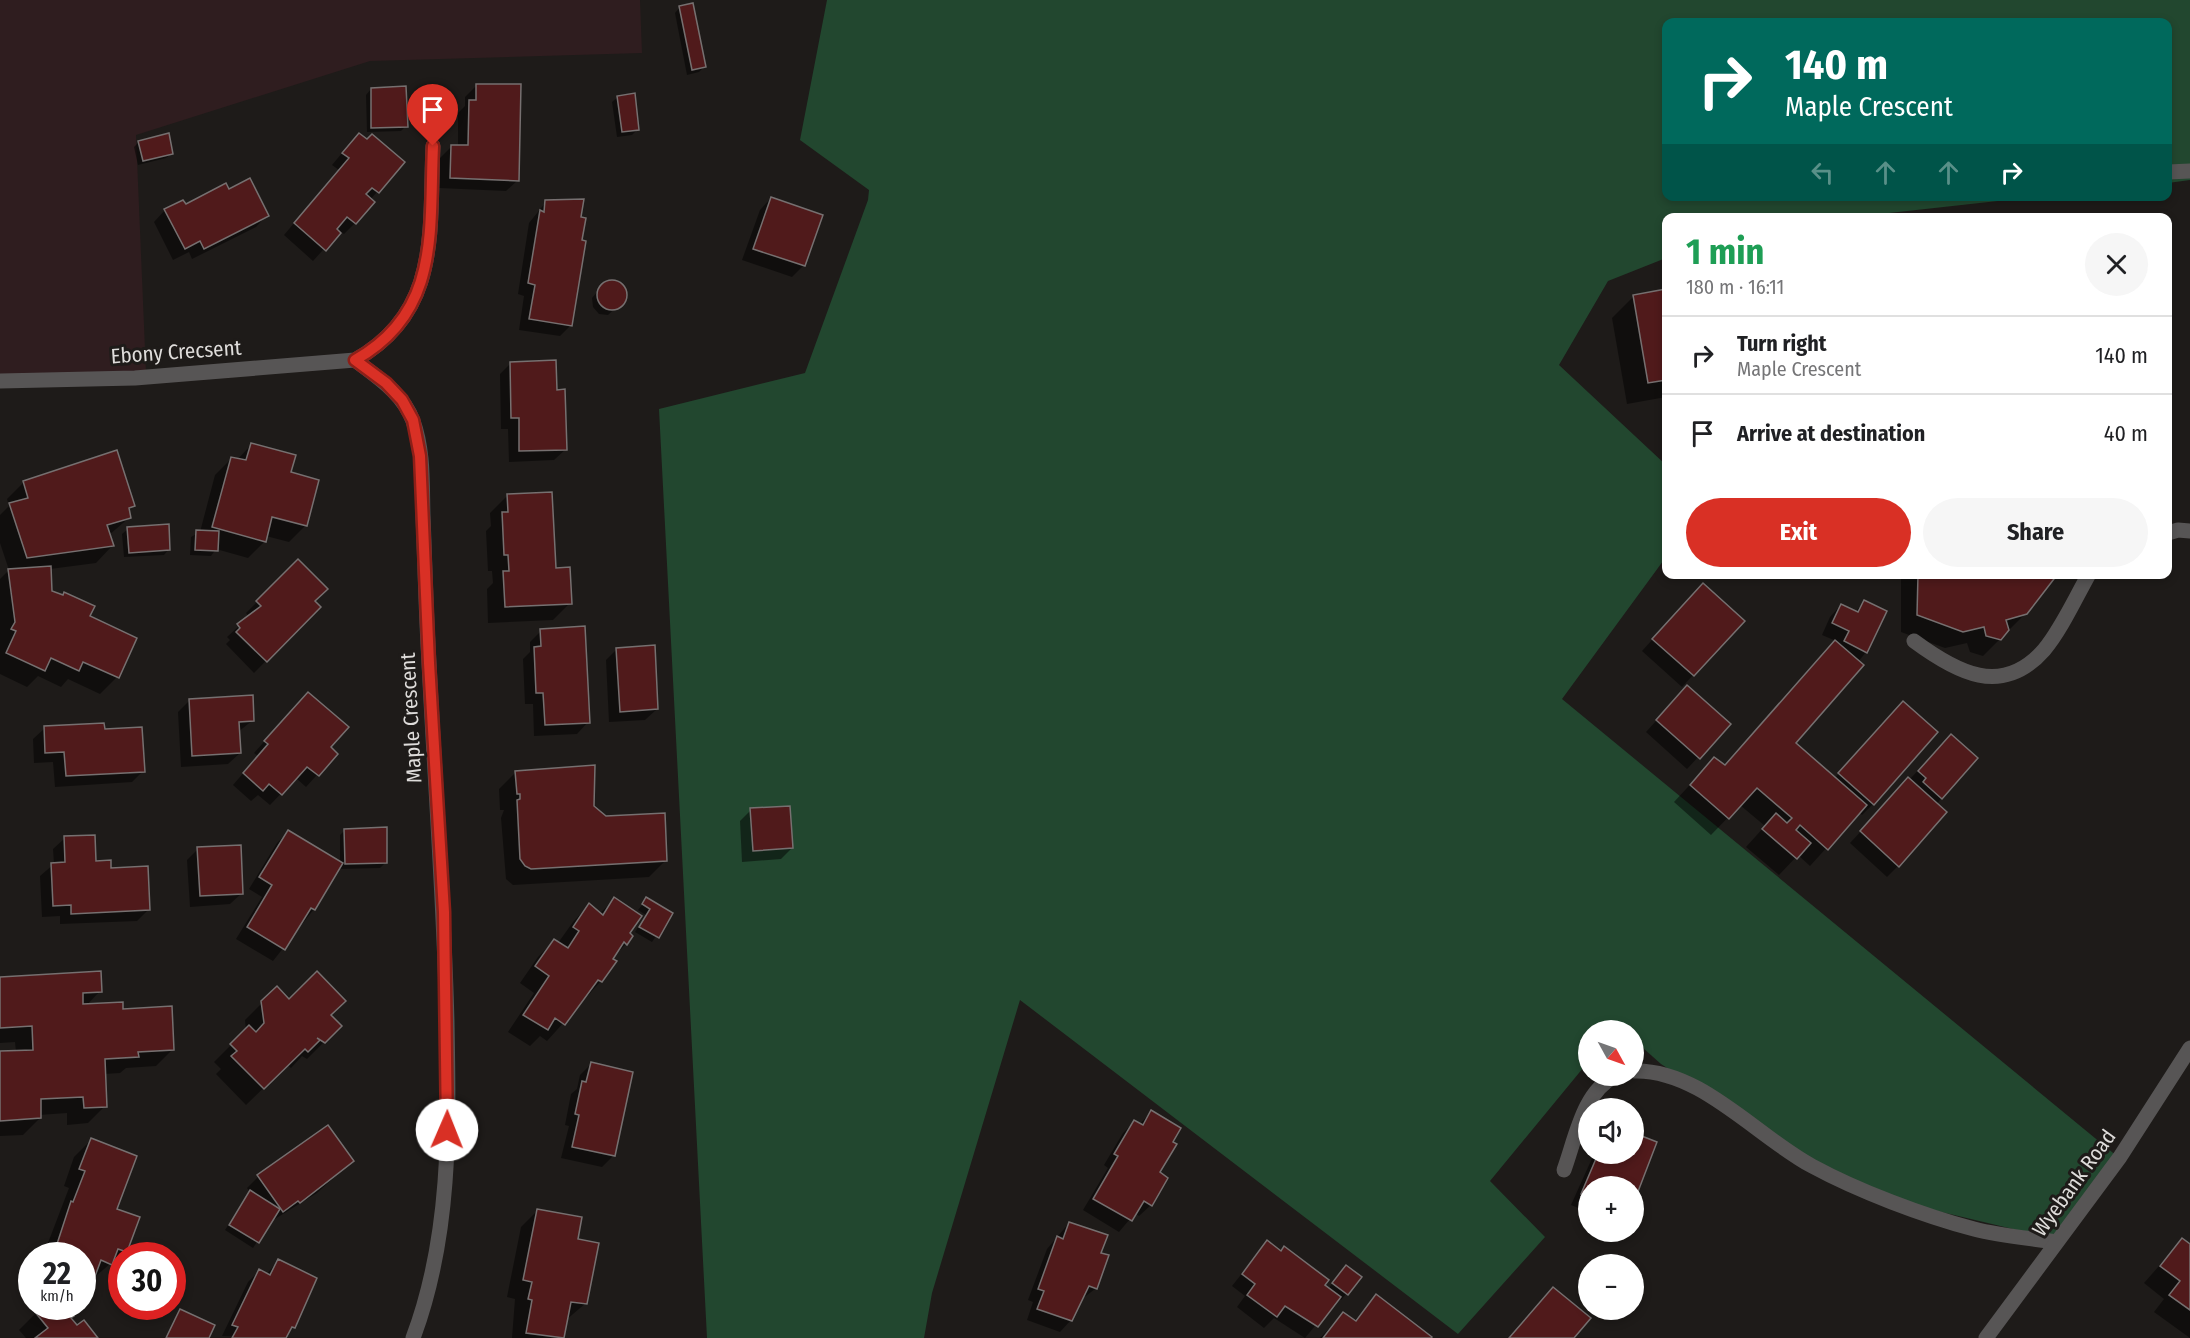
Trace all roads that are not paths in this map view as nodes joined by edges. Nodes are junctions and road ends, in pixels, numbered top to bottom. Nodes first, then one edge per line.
1 (433, 146) dead end
2 (2190, 171) edge
3 (2172, 172) edge
4 (355, 360) junction
5 (0, 381) edge
6 (2190, 531) edge
7 (2172, 532) edge
8 (2087, 579) edge
9 (1914, 641) dead end
10 (2190, 1048) edge
11 (1644, 1072) edge
12 (1601, 1086) edge
13 (1564, 1170) dead end
14 (2056, 1242) junction
15 (413, 1338) edge
16 (1986, 1338) edge

1 - 4 street
2 - 3 street
4 - 5 street, Ebony Crecsent
4 - 15 street, Maple Crescent
6 - 7 street
8 - 9 street
10 - 14 street, Wyebank Road
11 - 14 street
12 - 13 street
14 - 16 street, Wyebank Road

